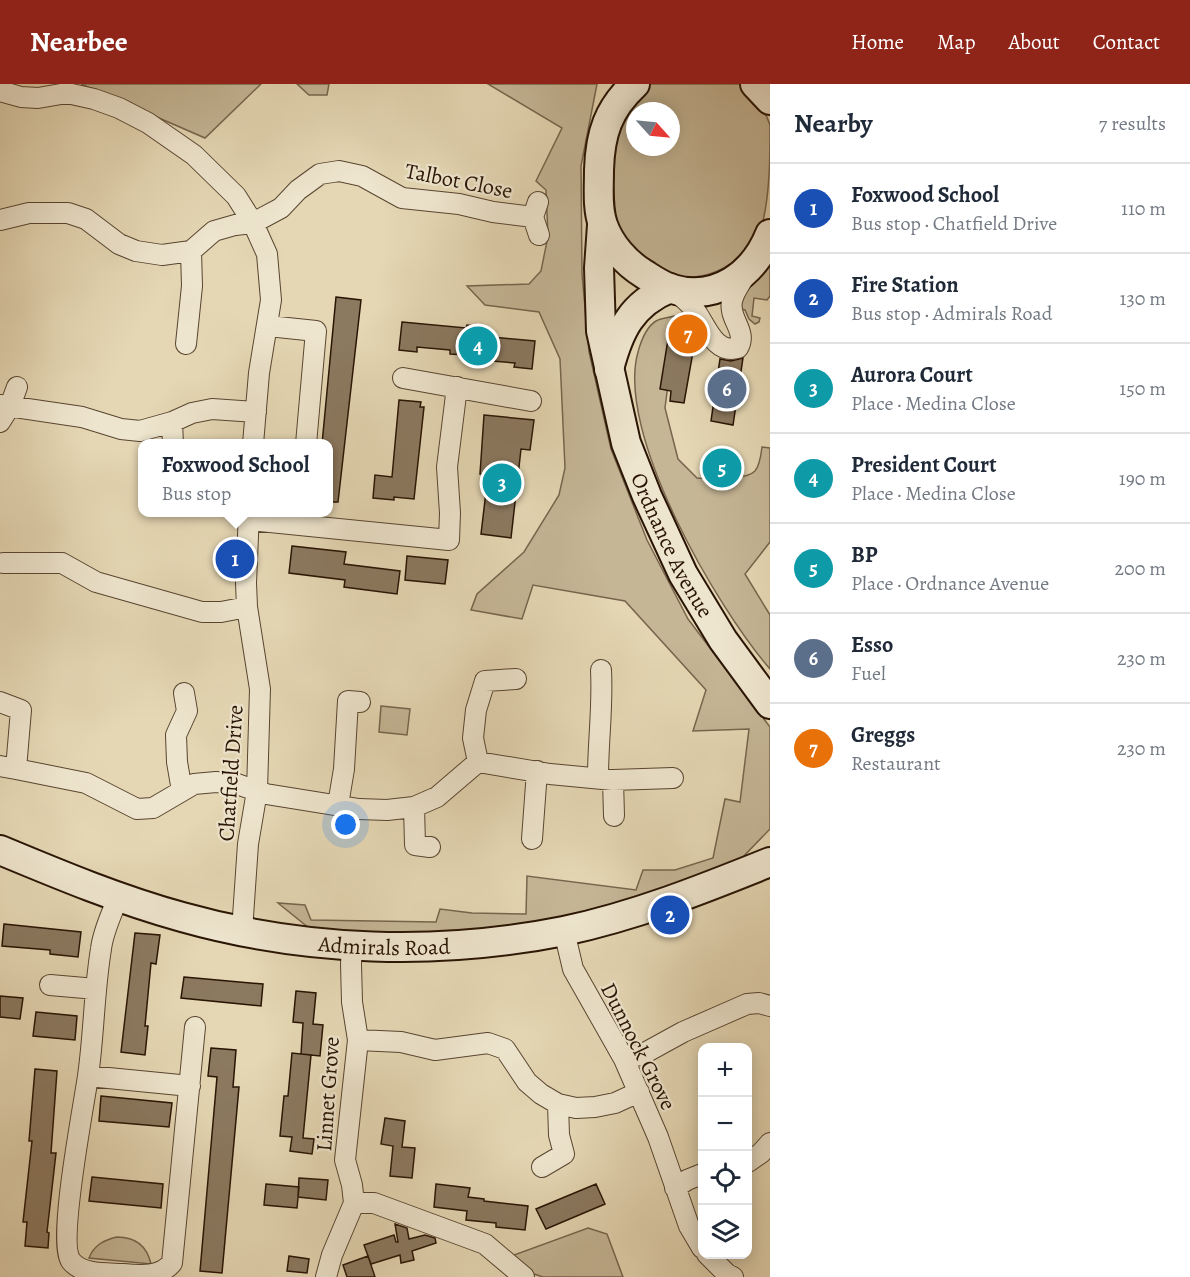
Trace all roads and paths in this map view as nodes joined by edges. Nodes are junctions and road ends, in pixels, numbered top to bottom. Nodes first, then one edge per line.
1 (610, 84) edge
2 (635, 84) edge
3 (756, 84) edge
4 (63, 88) edge
5 (0, 91) edge
6 (770, 100) edge
7 (603, 130) junction
8 (537, 218) dead end
9 (0, 220) edge
10 (253, 223) junction
11 (602, 225) junction
12 (191, 250) junction
13 (762, 251) edge
14 (671, 288) junction
15 (268, 326) junction
16 (186, 344) dead end
17 (608, 371) junction
18 (403, 378) dead end
19 (17, 387) dead end
20 (457, 387) junction
21 (531, 401) dead end
22 (3, 411) edge
23 (256, 412) junction
24 (172, 422) junction
25 (173, 439) edge
26 (253, 439) edge
27 (306, 439) edge
28 (249, 517) edge
29 (274, 517) edge
30 (299, 518) edge
31 (3, 563) dead end
32 (247, 607) junction
33 (607, 678) dead end
34 (516, 679) dead end
35 (184, 693) dead end
36 (0, 702) edge
37 (360, 702) dead end
38 (770, 704) edge
39 (478, 762) junction
40 (8, 767) edge
41 (537, 771) junction
42 (673, 778) dead end
43 (606, 779) junction
44 (182, 790) junction
45 (257, 791) junction
46 (338, 805) junction
47 (414, 807) junction
48 (614, 816) dead end
49 (532, 839) dead end
50 (430, 847) dead end
51 (0, 850) edge
52 (770, 862) edge
53 (118, 897) junction
54 (564, 930) junction
55 (242, 931) junction
56 (352, 945) junction
57 (50, 985) dead end
58 (96, 989) junction
59 (770, 1005) edge
60 (195, 1027) dead end
61 (358, 1040) junction
62 (624, 1059) junction
63 (88, 1076) junction
64 (190, 1086) junction
65 (639, 1092) junction
66 (558, 1104) junction
67 (770, 1143) edge
68 (752, 1159) edge
69 (542, 1167) dead end
70 (698, 1176) edge
71 (675, 1188) junction
72 (354, 1203) junction
73 (698, 1241) edge
74 (712, 1259) edge
75 (727, 1276) edge
76 (326, 1277) edge
77 (524, 1277) edge

1 - 7 street, Ordnance Avenue
2 - 7 street
3 - 6 street
4 - 5 street
4 - 10 street
7 - 11 street, Ordnance Avenue
8 - 10 street, Talbot Close
9 - 12 street
10 - 12 street, Talbot Close
10 - 15 street
11 - 14 street
11 - 17 street, Ordnance Avenue
12 - 16 street
13 - 14 street
13 - 14 street
14 - 17 street
15 - 23 street
15 - 27 street
17 - 38 street, Ordnance Avenue
18 - 20 street
19 - 22 street
20 - 21 street
20 - 30 street
22 - 24 street
23 - 24 street
23 - 26 street
24 - 25 street
28 - 32 street, Chatfield Drive
29 - 30 street
31 - 32 street
32 - 45 street, Chatfield Drive
33 - 43 street
34 - 39 street
35 - 44 street
36 - 40 street
37 - 46 street
39 - 41 street
39 - 47 street
40 - 44 street
41 - 43 street
41 - 49 street
42 - 43 street
43 - 48 street
44 - 45 street
45 - 46 street
45 - 55 street, Chatfield Drive
46 - 47 street
47 - 50 street
51 - 53 street, Admirals Road
52 - 54 street, Admirals Road
53 - 55 street, Admirals Road
53 - 58 street
54 - 56 street, Admirals Road
54 - 62 street, Dunnock Grove
55 - 56 street, Admirals Road
56 - 61 street, Linnet Grove
57 - 58 street
58 - 63 street
59 - 62 street
60 - 64 street
61 - 66 street
61 - 72 street, Linnet Grove
62 - 65 street, Dunnock Grove
63 - 64 street
63 - 64 street
65 - 66 street
65 - 71 street, Dunnock Grove
66 - 69 street
67 - 68 street
70 - 71 street
71 - 73 street, Dunnock Grove
72 - 76 street
72 - 77 street
74 - 75 street

